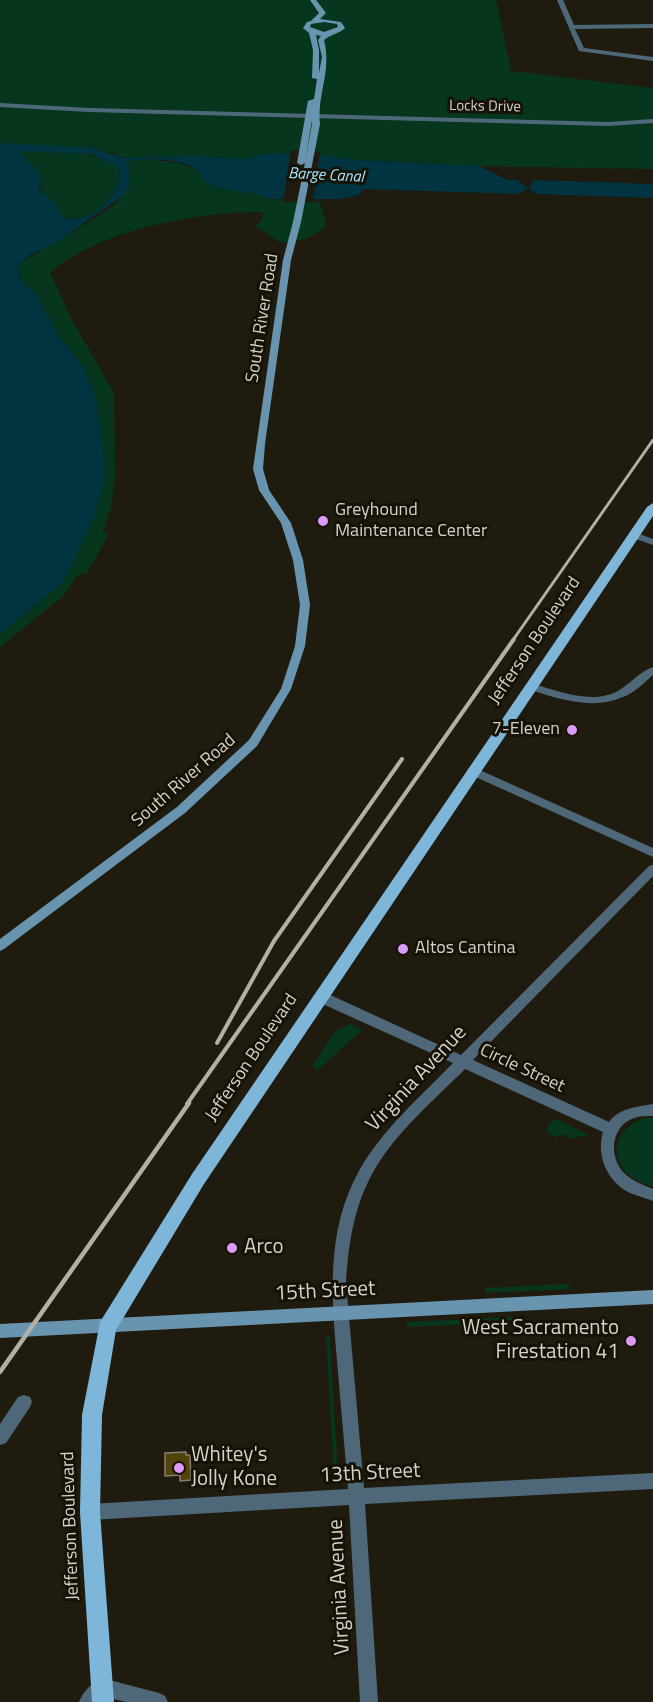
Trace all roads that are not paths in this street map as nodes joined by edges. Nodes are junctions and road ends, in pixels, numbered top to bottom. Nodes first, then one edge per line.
1 (313, 0) edge
2 (322, 0) edge
3 (560, 0) edge
4 (313, 22) junction
5 (335, 22) junction
6 (653, 26) edge
7 (572, 27) junction
8 (312, 32) junction
9 (327, 34) junction
10 (653, 59) edge
11 (0, 105) edge
12 (311, 120) junction
13 (653, 121) edge
14 (653, 507) edge
15 (634, 535) junction
16 (653, 542) edge
17 (653, 670) edge
18 (531, 687) junction
19 (473, 771) junction
20 (653, 854) edge
21 (653, 869) edge
22 (0, 946) edge
23 (321, 996) junction
24 (462, 1062) junction
25 (653, 1110) edge
26 (610, 1129) junction
27 (653, 1195) edge
28 (653, 1297) edge
29 (340, 1312) junction
30 (107, 1328) junction
31 (0, 1331) edge
32 (24, 1402) dead end
33 (0, 1438) edge
34 (653, 1481) edge
35 (357, 1498) junction
36 (90, 1512) junction
37 (98, 1697) edge
38 (159, 1702) edge
39 (369, 1702) edge

1 - 4 street
2 - 5 street
3 - 7 street
4 - 5 street
4 - 8 street
5 - 9 street
6 - 7 street
7 - 10 street
8 - 9 street
8 - 12 street
9 - 12 street
11 - 12 street
12 - 13 street, Locks Drive
12 - 22 street, South River Road
14 - 15 main road, Jefferson Boulevard
15 - 16 street
15 - 18 main road, Jefferson Boulevard
17 - 18 street
18 - 19 main road, Jefferson Boulevard
19 - 20 street
19 - 23 main road, Jefferson Boulevard
21 - 24 street, Virginia Avenue
23 - 24 street, Circle Street
23 - 30 main road, Jefferson Boulevard
24 - 26 street, Circle Street
24 - 29 street, Virginia Avenue
25 - 26 street
26 - 27 street
28 - 29 street, 15th Street
29 - 30 street, 15th Street
29 - 35 street, Virginia Avenue
30 - 31 street, 15th Street
30 - 36 main road, Jefferson Boulevard
32 - 33 street
34 - 35 street, 13th Street
35 - 36 street, 13th Street
35 - 39 street, Virginia Avenue
36 - 37 main road, Jefferson Boulevard
37 - 38 street

